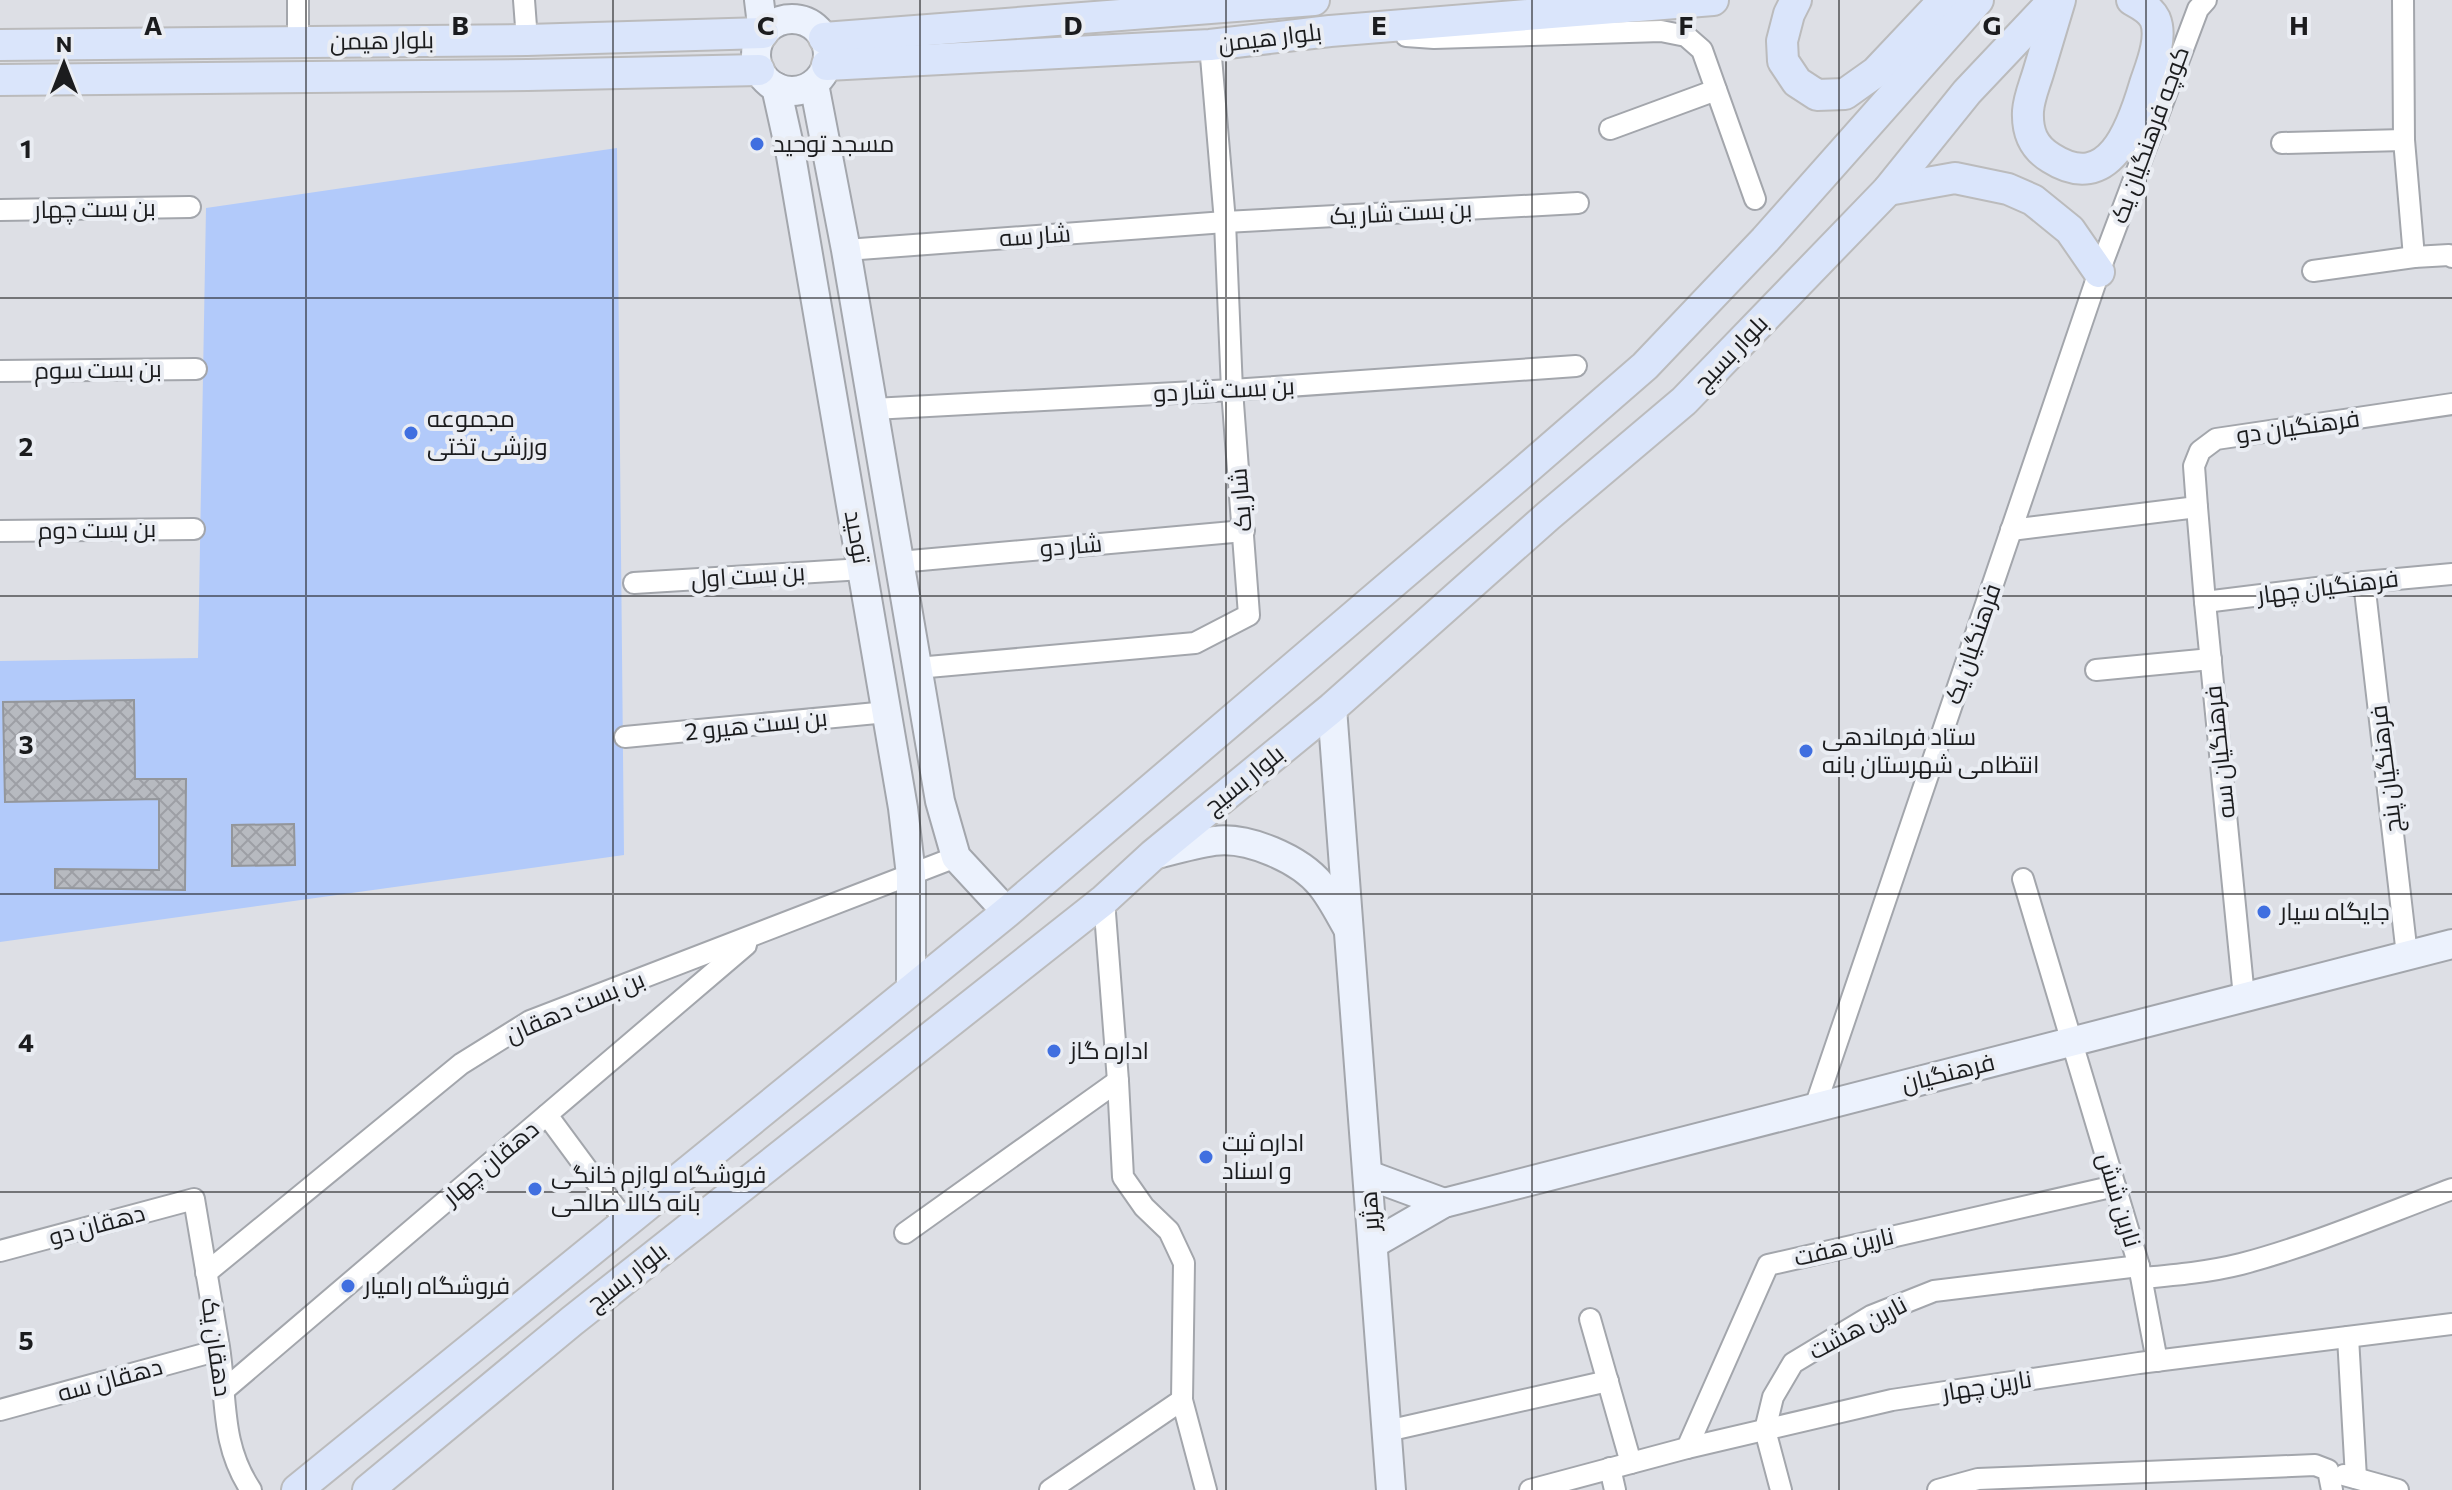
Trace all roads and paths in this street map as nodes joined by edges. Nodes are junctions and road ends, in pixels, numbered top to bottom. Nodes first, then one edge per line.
1 (298, 0) edge
2 (524, 0) edge
3 (759, 0) edge
4 (1314, 0) edge
5 (1713, 0) edge
6 (1796, 0) edge
7 (1944, 0) edge
8 (1978, 0) edge
9 (2057, 0) edge
10 (2132, 0) edge
11 (2206, 0) edge
12 (2403, 0) edge
13 (1330, 31) junction
14 (763, 33) junction
15 (527, 40) junction
16 (298, 42) junction
17 (816, 42) edge
18 (0, 45) edge
19 (1210, 45) junction
20 (528, 75) junction
21 (299, 78) junction
22 (767, 79) junction
23 (0, 80) edge
24 (1716, 90) junction
25 (1610, 129) dead end
26 (2404, 140) junction
27 (2282, 143) dead end
28 (824, 144) junction
29 (790, 150) junction
30 (1888, 190) junction
31 (1755, 199) dead end
32 (1578, 203) dead end
33 (190, 207) dead end
34 (0, 210) edge
35 (1225, 222) junction
36 (846, 250) junction
37 (2414, 257) junction
38 (2452, 257) edge
39 (2313, 271) dead end
40 (2099, 272) junction
41 (1576, 366) dead end
42 (196, 369) dead end
43 (0, 371) edge
44 (1232, 390) junction
45 (2452, 404) edge
46 (873, 409) junction
47 (1516, 478) junction
48 (2197, 507) junction
49 (1548, 516) junction
50 (194, 529) dead end
51 (2011, 530) junction
52 (0, 531) edge
53 (1244, 531) junction
54 (899, 562) junction
55 (863, 569) junction
56 (2452, 574) edge
57 (2364, 582) junction
58 (634, 583) dead end
59 (2205, 602) junction
60 (2211, 659) junction
61 (917, 668) junction
62 (2096, 670) dead end
63 (1332, 708) junction
64 (887, 712) junction
65 (625, 737) dead end
66 (1153, 855) junction
67 (956, 857) junction
68 (911, 875) junction
69 (2023, 879) dead end
70 (1104, 900) junction
71 (1007, 912) junction
72 (1350, 931) junction
73 (758, 934) junction
74 (2452, 944) edge
75 (2407, 955) junction
76 (911, 990) junction
77 (2244, 997) junction
78 (2072, 1042) junction
79 (1118, 1081) junction
80 (1815, 1107) junction
81 (547, 1115) junction
82 (1368, 1175) junction
83 (2452, 1183) edge
84 (2115, 1186) junction
85 (194, 1199) joint
86 (1444, 1203) junction
87 (626, 1222) junction
88 (905, 1233) dead end
89 (1373, 1244) junction
90 (0, 1251) edge
91 (2141, 1272) junction
92 (206, 1273) junction
93 (1590, 1319) dead end
94 (2452, 1324) edge
95 (2348, 1337) junction
96 (219, 1350) junction
97 (2157, 1361) junction
98 (1608, 1381) junction
99 (223, 1391) junction
100 (1182, 1400) junction
101 (0, 1410) edge
102 (1765, 1430) junction
103 (1387, 1431) junction
104 (1687, 1448) junction
105 (1631, 1463) junction
106 (1610, 1468) junction
107 (2356, 1478) junction
108 (2330, 1480) edge
109 (1979, 1485) edge
110 (251, 1490) edge
111 (297, 1490) edge
112 (368, 1490) edge
113 (1050, 1490) edge
114 (1206, 1490) edge
115 (1391, 1490) edge
116 (1530, 1490) edge
117 (1615, 1490) edge
118 (1781, 1490) edge
119 (1938, 1490) edge
120 (2398, 1490) edge

1 - 16 street
2 - 15 street
3 - 14 main road
4 - 17 main road, بلوار هیمن
5 - 13 main road, بلوار هیمن
6 - 7 main road
8 - 47 main road, بلوار بسیج
9 - 10 main road
9 - 30 main road, بلوار بسیج
11 - 40 street, کوچه فرهنگیان یک
12 - 26 street
13 - 19 main road, بلوار هیمن
13 - 24 street
14 - 15 main road, بلوار هیمن
14 - 17 main road
14 - 22 main road
15 - 16 main road, بلوار هیمن
15 - 20 main road
16 - 18 main road, بلوار هیمن
16 - 21 main road
17 - 19 main road, بلوار هیمن
17 - 22 main road
17 - 28 main road, توحید
19 - 35 street, شار یک
20 - 21 main road, بلوار هیمن
20 - 22 main road, بلوار هیمن
21 - 23 main road, بلوار هیمن
22 - 29 main road, توحید
24 - 25 street
24 - 31 street
26 - 27 street
26 - 37 street
28 - 29 main road
28 - 36 main road, توحید
29 - 55 main road, توحید
30 - 40 main road
30 - 49 main road, بلوار بسیج
32 - 35 street, بن بست شار یک
33 - 34 street, بن بست چهار
35 - 36 street, شار سه
35 - 44 street, شار یک
36 - 46 main road, توحید
37 - 38 street
37 - 39 street
40 - 51 street, فرهنگیان یک
41 - 44 street, بن بست شار دو
42 - 43 street, بن بست سوم
44 - 46 street, بن بست شار دو
44 - 53 street, شار یک
45 - 48 street, فرهنگیان دو
46 - 54 main road, توحید
47 - 49 main road
47 - 71 main road, بلوار بسیج
48 - 51 street
48 - 59 street, فرهنگیان سه
49 - 63 main road, بلوار بسیج
50 - 52 street, بن بست دوم
51 - 80 street, فرهنگیان یک
53 - 54 street, شار دو
53 - 61 street, شار یک
54 - 61 main road, توحید
55 - 58 street, بن بست اول
55 - 64 main road, توحید
56 - 57 street, فرهنگیان چهار
57 - 59 street, فرهنگیان چهار
57 - 75 street, فرهنگیان پنج
59 - 60 street, فرهنگیان سه
60 - 62 street
60 - 77 street, فرهنگیان سه
61 - 67 main road, توحید
63 - 66 main road, بلوار بسیج
63 - 72 main road, هژیر
64 - 65 street, بن بست هیرو 2
64 - 68 main road, توحید
66 - 70 main road, بلوار بسیج
66 - 72 main road, هژیر
67 - 68 street, بن بست دهقان
67 - 71 main road, توحید
68 - 73 street, بن بست دهقان
68 - 76 main road, توحید
69 - 78 street, نارین شش
70 - 79 street
70 - 112 main road, بلوار بسیج
71 - 76 main road, بلوار بسیج
72 - 82 main road, هژیر
73 - 81 street, دهقان چهار
73 - 92 street, بن بست دهقان
74 - 75 main road, فرهنگیان
75 - 77 main road, فرهنگیان
76 - 87 main road, بلوار بسیج
77 - 78 main road, فرهنگیان
78 - 80 main road, فرهنگیان
78 - 84 street, نارین شش
79 - 88 street
79 - 100 street
80 - 86 main road, فرهنگیان
81 - 87 street
81 - 99 street, دهقان چهار
82 - 86 main road
82 - 89 main road, هژیر
83 - 91 street, نارین هشت
84 - 91 street, نارین شش
84 - 104 street, نارین هفت
85 - 90 street, دهقان دو
85 - 92 street, دهقان یک
86 - 89 main road, فرهنگیان
87 - 111 main road, بلوار بسیج
89 - 103 main road, هژیر
91 - 97 street, نارین شش
91 - 102 street, نارین هشت
92 - 96 street, دهقان یک
93 - 98 street
94 - 95 street, نارین چهار
95 - 97 street, نارین چهار
95 - 107 street
96 - 99 street, دهقان یک
96 - 101 street, دهقان سه
97 - 102 street, نارین چهار
98 - 103 street
98 - 105 street
99 - 110 street, دهقان یک
100 - 113 street
100 - 114 street
102 - 104 street, نارین چهار
102 - 118 street
103 - 115 main road, هژیر
104 - 105 street, نارین چهار
105 - 106 street, نارین چهار
106 - 116 street, نارین چهار
106 - 117 street
107 - 108 street
107 - 120 street
108 - 109 street
109 - 119 street

